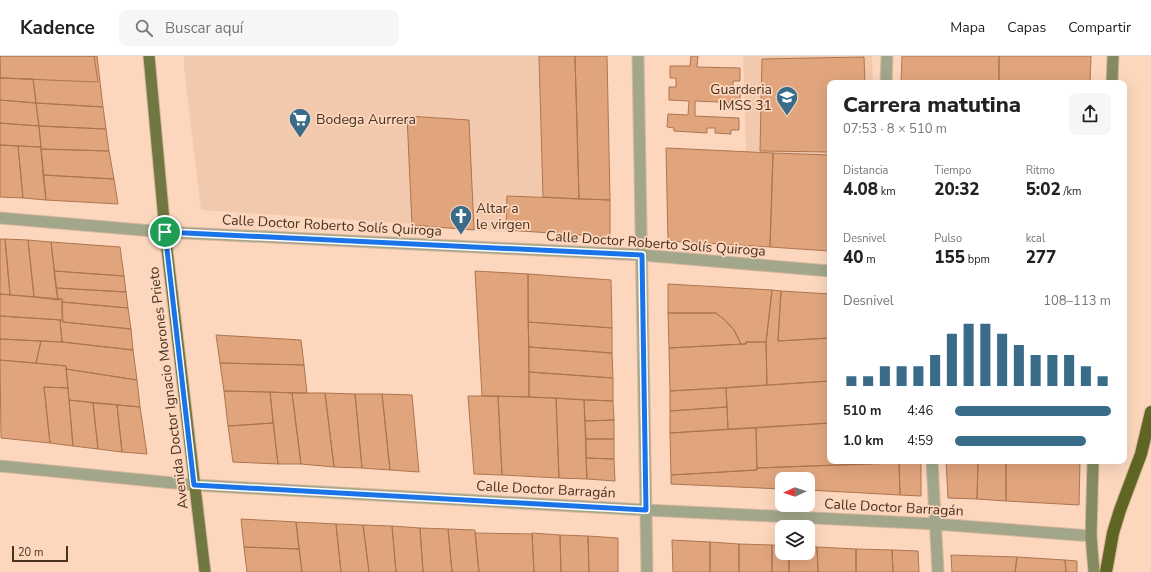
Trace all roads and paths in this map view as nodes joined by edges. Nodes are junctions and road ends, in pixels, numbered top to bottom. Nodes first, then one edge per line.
1 (149, 56) edge
2 (638, 56) edge
3 (887, 56) edge
4 (1113, 56) edge
5 (886, 80) edge
6 (1112, 80) edge
7 (0, 218) edge
8 (165, 232) junction
9 (642, 255) junction
10 (827, 271) edge
11 (1151, 412) edge
12 (932, 464) edge
13 (1093, 464) edge
14 (0, 466) edge
15 (194, 485) junction
16 (646, 510) junction
17 (936, 524) junction
18 (1091, 536) junction
19 (205, 572) edge
20 (647, 572) edge
21 (938, 572) edge
22 (1094, 572) edge
23 (1106, 572) edge

1 - 8 main road, Avenida Doctor Ignacio Morones Prieto
2 - 9 street
3 - 5 street
4 - 6 main road
7 - 8 street, Calle Doctor Roberto Solís Quiroga
8 - 9 street, Calle Doctor Roberto Solís Quiroga
8 - 15 main road, Avenida Doctor Ignacio Morones Prieto
9 - 10 street, Calle Doctor Roberto Solís Quiroga
9 - 16 street
11 - 23 highway
12 - 17 street
13 - 18 main road
14 - 15 street, Calle Doctor Barragán
15 - 16 street, Calle Doctor Barragán
15 - 19 main road, Avenida Doctor Ignacio Morones Prieto
16 - 17 street, Calle Doctor Barragán
16 - 20 street
17 - 18 street, Calle Doctor Barragán
17 - 21 street
18 - 22 main road

